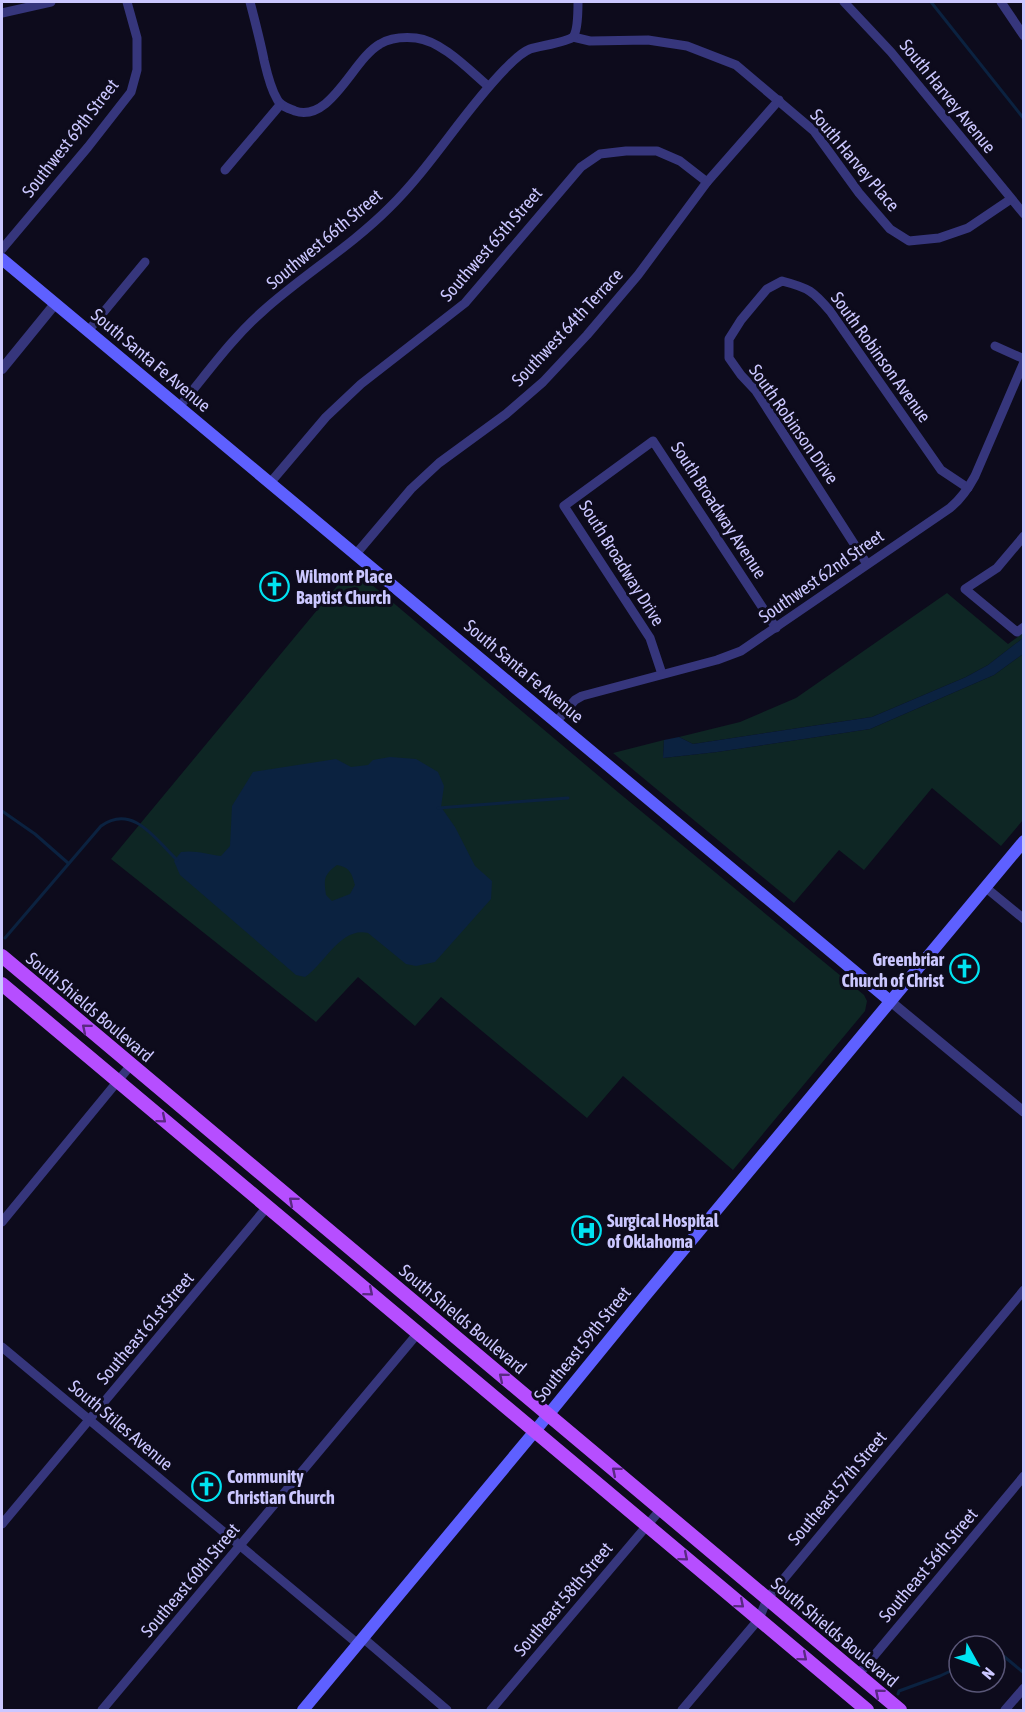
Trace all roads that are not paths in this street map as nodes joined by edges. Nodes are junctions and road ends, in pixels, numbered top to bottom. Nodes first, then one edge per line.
1 (51, 2) edge
2 (127, 2) edge
3 (250, 2) edge
4 (578, 2) edge
5 (844, 2) edge
6 (1001, 2) edge
7 (2, 13) edge
8 (1023, 36) edge
9 (573, 37) junction
10 (489, 86) junction
11 (779, 100) junction
12 (280, 105) junction
13 (225, 170) dead end
14 (707, 182) junction
15 (1011, 199) junction
16 (1023, 214) edge
17 (2, 249) edge
18 (2, 259) edge
19 (145, 262) dead end
20 (755, 302) joint
21 (56, 304) junction
22 (88, 331) junction
23 (995, 346) dead end
24 (1023, 363) edge
25 (2, 369) edge
26 (179, 407) junction
27 (653, 441) joint
28 (270, 483) junction
29 (968, 488) junction
30 (1023, 536) edge
31 (356, 554) junction
32 (867, 564) junction
33 (1023, 627) edge
34 (776, 628) junction
35 (663, 674) junction
36 (556, 722) junction
37 (1023, 841) edge
38 (985, 887) junction
39 (1023, 920) edge
40 (2, 956) edge
41 (2, 984) edge
42 (890, 1000) junction
43 (131, 1065) junction
44 (118, 1081) junction
45 (1023, 1112) edge
46 (267, 1207) junction
47 (2, 1222) edge
48 (338, 1239) junction
49 (324, 1255) junction
50 (1023, 1290) edge
51 (418, 1333) junction
52 (2, 1347) edge
53 (548, 1414) junction
54 (89, 1420) junction
55 (535, 1431) junction
56 (1023, 1476) edge
57 (661, 1509) junction
58 (2, 1524) edge
59 (647, 1525) junction
60 (240, 1545) junction
61 (767, 1599) junction
62 (759, 1619) junction
63 (360, 1641) junction
64 (858, 1675) junction
65 (1023, 1688) edge
66 (102, 1710) edge
67 (303, 1710) edge
68 (447, 1710) edge
69 (491, 1710) edge
70 (682, 1710) edge
71 (867, 1710) edge
72 (900, 1710) edge
73 (1005, 1710) edge

1 - 7 street
2 - 17 street, Southwest 69th Street
3 - 12 street
4 - 9 street
5 - 15 street, South Harvey Avenue
6 - 8 street
9 - 10 street, Southwest 66th Street
9 - 11 street, South Harvey Place
10 - 12 street
10 - 26 street, Southwest 66th Street
11 - 14 street, Southwest 64th Terrace
11 - 15 street, South Harvey Place
12 - 13 street
14 - 28 street, Southwest 65th Street
14 - 31 street, Southwest 64th Terrace
15 - 16 street, South Harvey Avenue
18 - 21 main road, South Santa Fe Avenue
19 - 22 street
20 - 29 street, South Robinson Avenue
20 - 32 street, South Robinson Drive
21 - 22 main road, South Santa Fe Avenue
21 - 25 street
22 - 26 main road, South Santa Fe Avenue
23 - 24 street
24 - 29 street, Southwest 62nd Street
26 - 28 main road, South Santa Fe Avenue
27 - 34 street, South Broadway Avenue
27 - 35 street, South Broadway Drive
28 - 31 main road, South Santa Fe Avenue
29 - 32 street, Southwest 62nd Street
30 - 33 street
31 - 36 main road, South Santa Fe Avenue
32 - 34 street, Southwest 62nd Street
34 - 35 street, Southwest 62nd Street
35 - 36 street, Southwest 62nd Street
36 - 42 main road, South Santa Fe Avenue
37 - 38 main road, Southeast 59th Street
38 - 39 street
38 - 42 main road, Southeast 59th Street
43 -> 40 main road, South Shields Boulevard
41 - 44 main road
42 - 45 street, South Santa Fe Avenue
42 - 53 main road, Southeast 59th Street
43 - 44 street
48 -> 43 main road, South Shields Boulevard
44 -> 46 main road
44 - 47 street
46 - 49 main road
46 - 54 street, Southeast 61st Street
48 - 49 main road
53 -> 48 main road, South Shields Boulevard
49 -> 51 main road
50 - 61 street, Southeast 57th Street
51 - 55 main road
51 - 60 street, Southeast 60th Street
52 - 54 street, South Stiles Avenue
53 - 55 main road, Southeast 59th Street
57 -> 53 main road, South Shields Boulevard
54 - 58 street, Southeast 61st Street
54 - 60 street, South Stiles Avenue
55 - 59 main road
55 - 63 main road, Southeast 59th Street
56 - 64 street, Southeast 56th Street
57 - 59 street, Southeast 58th Street
57 - 61 main road, South Shields Boulevard
59 -> 62 main road
59 - 69 street, Southeast 58th Street
60 - 63 street, South Stiles Avenue
60 - 66 street, Southeast 60th Street
61 - 62 street, Southeast 57th Street
61 - 64 main road, South Shields Boulevard
62 - 70 street, Southeast 57th Street
62 -> 71 main road
63 - 67 main road, Southeast 59th Street
63 - 68 street, South Stiles Avenue
72 -> 64 main road, South Shields Boulevard
65 - 73 street

